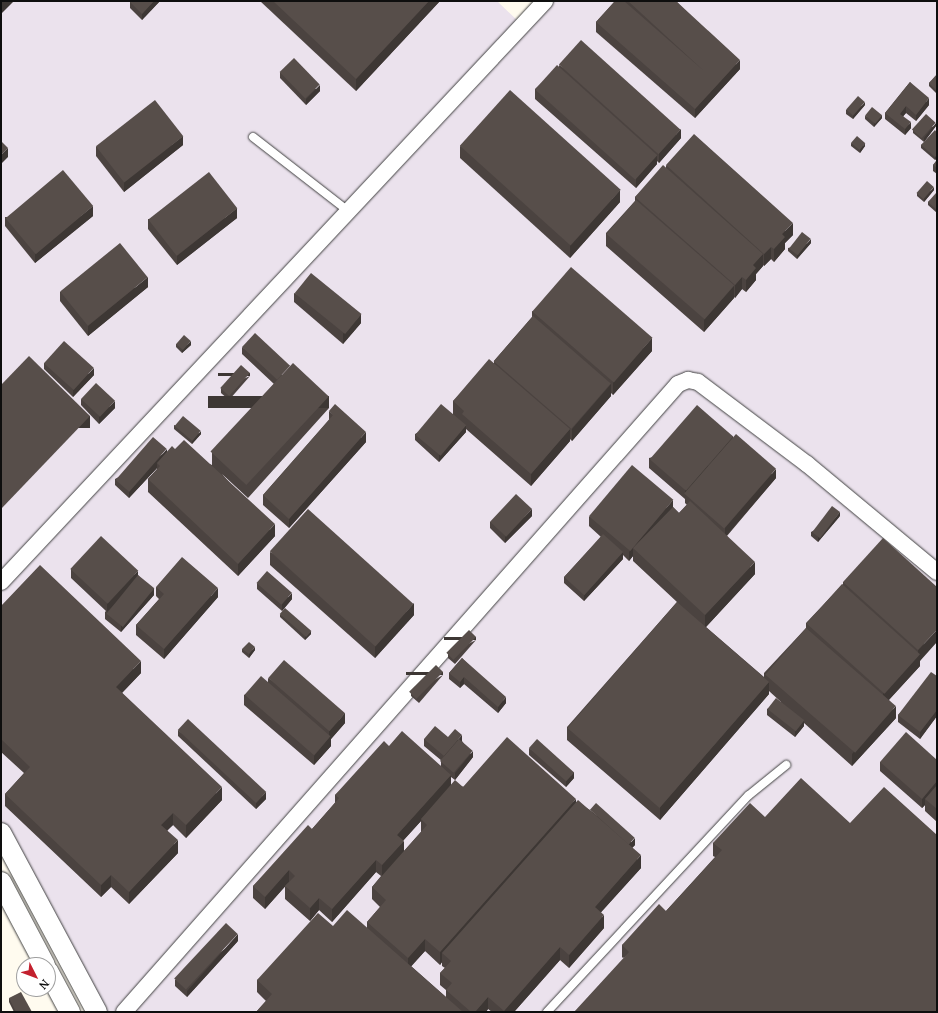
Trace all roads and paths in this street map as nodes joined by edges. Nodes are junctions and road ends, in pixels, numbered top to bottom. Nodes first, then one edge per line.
1 (545, 1) edge
2 (253, 138) dead end
3 (348, 211) junction
4 (937, 572) edge
5 (1, 582) edge
6 (786, 765) dead end
7 (1, 833) edge
8 (1, 882) edge
9 (41, 957) edge
10 (56, 986) edge
11 (70, 1012) edge
12 (98, 1012) edge
13 (124, 1012) edge
14 (547, 1012) edge

1 - 3 street
2 - 3 lane
3 - 5 street
4 - 13 street
6 - 14 lane
7 - 12 street
8 - 9 street
10 - 11 street

